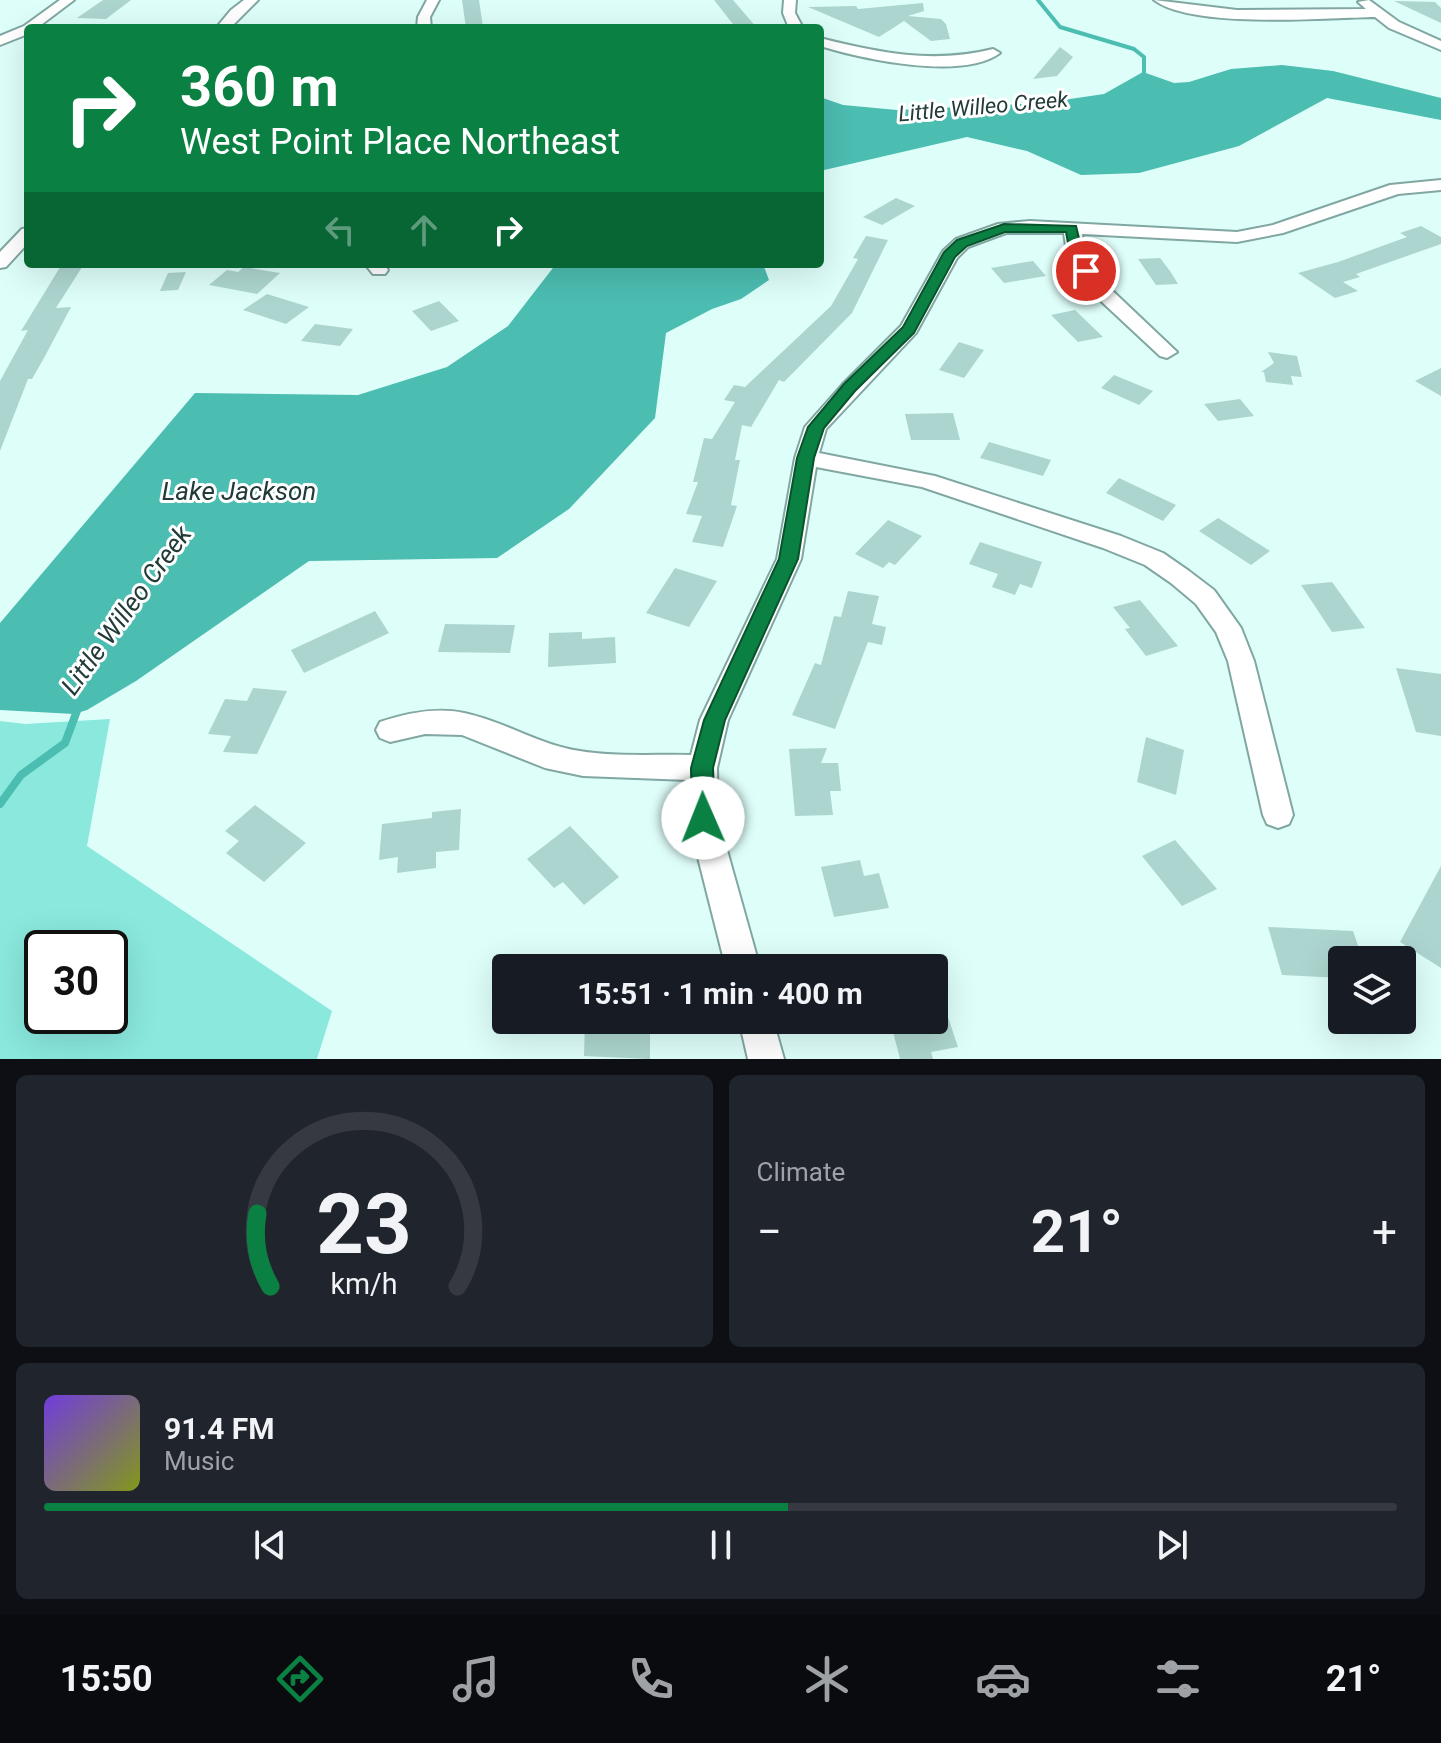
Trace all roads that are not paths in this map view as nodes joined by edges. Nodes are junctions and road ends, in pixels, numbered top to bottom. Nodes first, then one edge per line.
1 (68, 0) edge
2 (252, 0) edge
3 (433, 0) edge
4 (790, 0) edge
5 (1160, 0) edge
6 (1363, 0) edge
7 (1375, 13) junction
8 (35, 24) edge
9 (226, 24) edge
10 (424, 24) edge
11 (794, 24) edge
12 (24, 30) edge
13 (0, 41) edge
14 (824, 43) edge
15 (1441, 46) edge
16 (993, 53) dead end
17 (1441, 185) edge
18 (1072, 229) junction
19 (24, 237) edge
20 (0, 263) edge
21 (1167, 352) dead end
22 (806, 458) junction
23 (390, 730) dead end
24 (702, 768) junction
25 (1278, 815) dead end
26 (739, 954) edge
27 (760, 1034) edge
28 (766, 1059) edge

1 - 8 street
2 - 9 street
3 - 10 street
4 - 11 street
5 - 7 street
6 - 7 street
7 - 15 street
12 - 13 street
14 - 16 street
17 - 18 street
18 - 21 street
18 - 22 street
19 - 20 street
22 - 24 street
22 - 25 street
23 - 24 street
24 - 26 street
27 - 28 street

